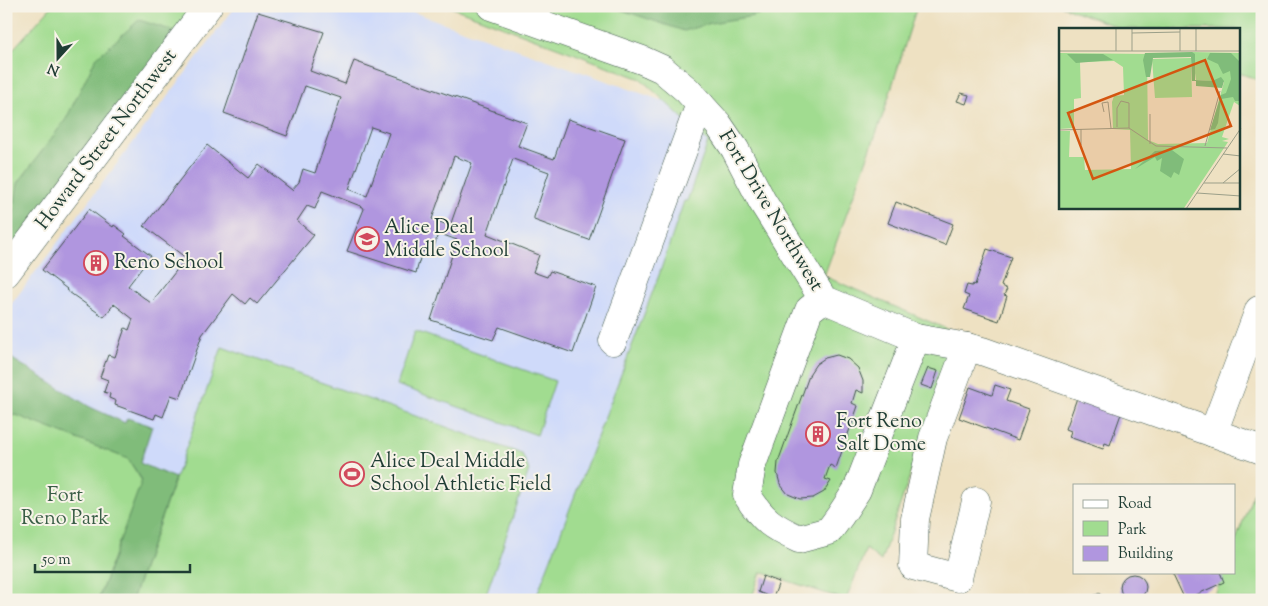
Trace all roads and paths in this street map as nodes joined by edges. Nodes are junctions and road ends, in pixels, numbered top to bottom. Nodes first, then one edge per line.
1 (208, 6) edge
2 (491, 6) edge
3 (700, 104) junction
4 (6, 273) edge
5 (822, 299) junction
6 (1259, 310) dead end
7 (916, 338) junction
8 (613, 341) dead end
9 (967, 347) junction
10 (1214, 432) junction
11 (1262, 450) edge
12 (976, 501) dead end

1 - 4 street, Howard Street Northwest
2 - 3 street, Fort Drive Northwest
3 - 5 street, Fort Drive Northwest
3 - 8 street
5 - 7 street, Fort Drive Northwest
5 - 7 street
6 - 10 street
7 - 9 street, Fort Drive Northwest
9 - 10 street, Fort Drive Northwest
9 - 12 street
10 - 11 street, Fort Drive Northwest

